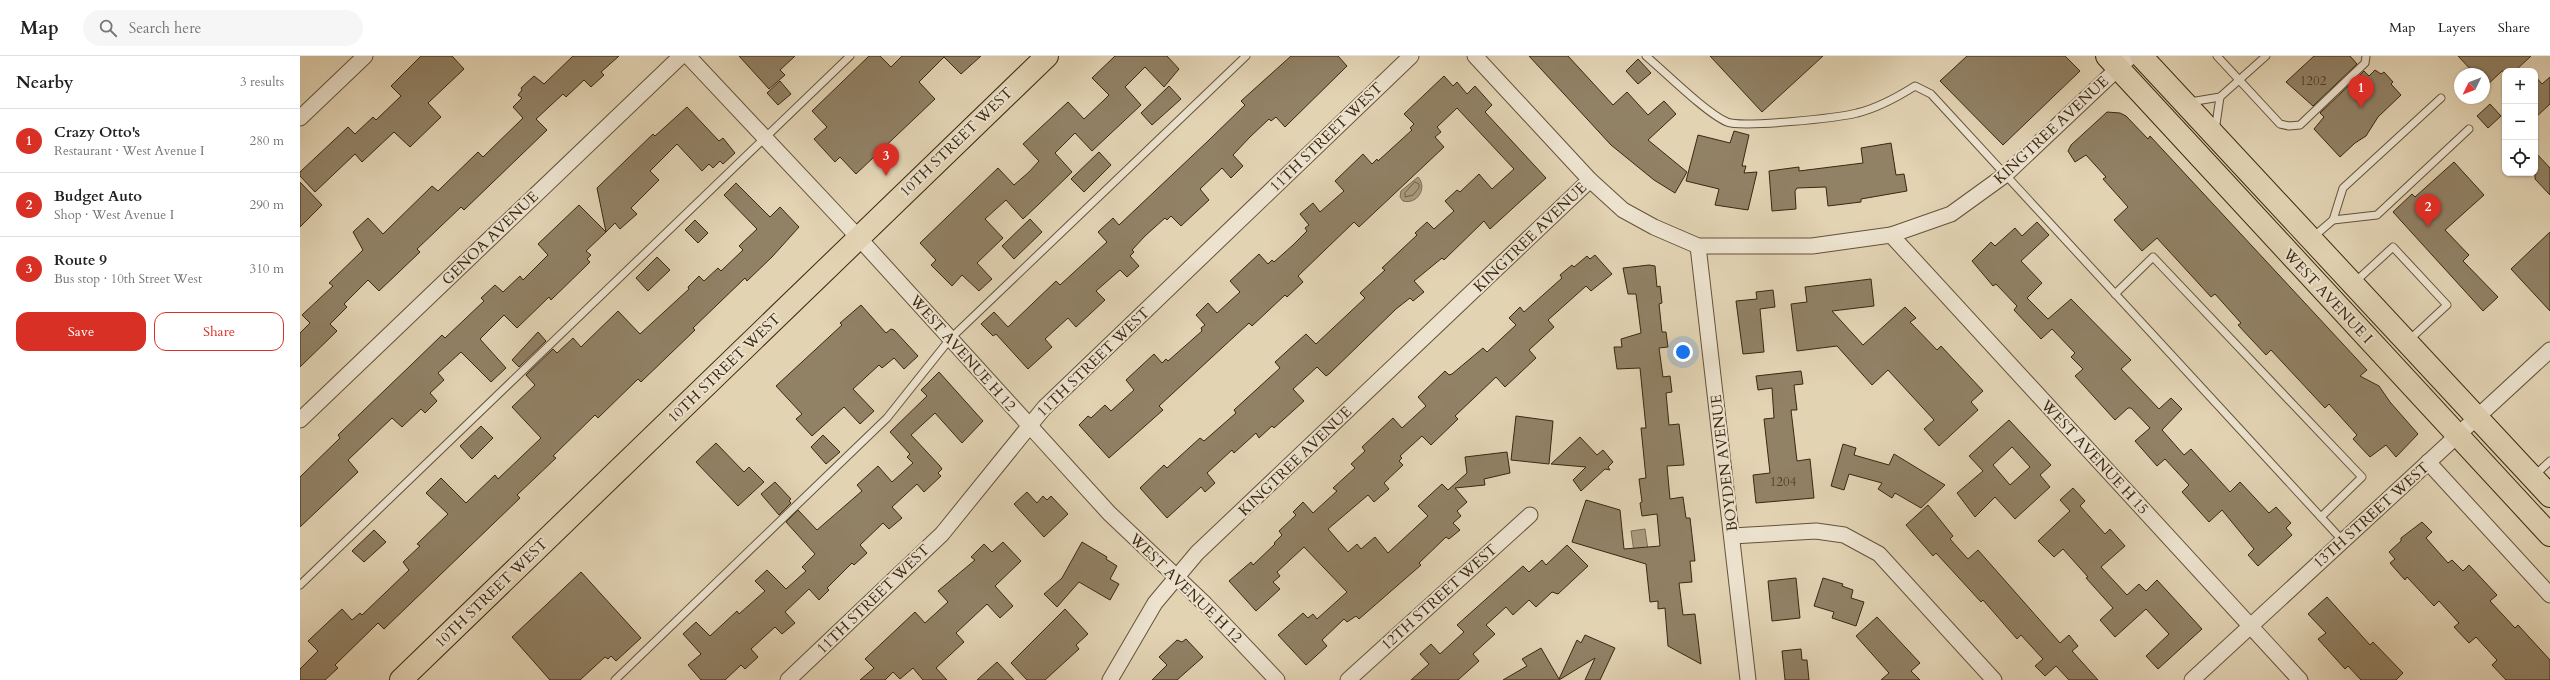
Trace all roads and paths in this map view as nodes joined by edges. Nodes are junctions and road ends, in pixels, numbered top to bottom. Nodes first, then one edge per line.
1 (365, 56) edge
2 (681, 56) edge
3 (688, 56) edge
4 (850, 56) edge
5 (1047, 56) edge
6 (1246, 56) edge
7 (1411, 56) edge
8 (1475, 56) edge
9 (1646, 56) edge
10 (2141, 56) edge
11 (2217, 56) edge
12 (2266, 56) edge
13 (2366, 56) edge
14 (2119, 60) edge
15 (2238, 80) junction
16 (2220, 97) junction
17 (2441, 98) dead end
18 (2184, 103) junction
19 (300, 118) edge
20 (2469, 129) dead end
21 (2214, 136) junction
22 (766, 139) junction
23 (2204, 161) junction
24 (2006, 175) junction
25 (1590, 180) junction
26 (2333, 220) junction
27 (1891, 235) junction
28 (858, 237) junction
29 (2310, 239) junction
30 (1698, 246) junction
31 (2352, 284) junction
32 (2115, 294) junction
33 (950, 339) junction
34 (2407, 343) junction
35 (2550, 350) edge
36 (2477, 418) junction
37 (300, 420) edge
38 (1029, 426) junction
39 (2457, 436) junction
40 (2550, 461) edge
41 (2428, 462) junction
42 (2532, 477) junction
43 (2550, 496) edge
44 (1530, 515) dead end
45 (2321, 517) junction
46 (1732, 536) junction
47 (2550, 536) edge
48 (2342, 540) junction
49 (1176, 576) junction
50 (300, 585) edge
51 (2550, 595) edge
52 (2250, 626) junction
53 (401, 680) edge
54 (615, 680) edge
55 (788, 680) edge
56 (1110, 680) edge
57 (1277, 680) edge
58 (1348, 680) edge
59 (1748, 680) edge
60 (1994, 680) edge
61 (2192, 680) edge
62 (2300, 680) edge

1 - 19 street
2 - 37 street, GENOA AVENUE
3 - 22 street, WEST AVENUE H 12
4 - 22 lane
5 - 28 main road, 10TH STREET WEST
6 - 33 lane
7 - 38 street, 11TH STREET WEST
8 - 25 street
9 - 24 lane
10 - 18 main road, WEST AVENUE I
11 - 15 lane
12 - 15 lane
13 - 15 lane
14 - 23 main road, WEST AVENUE I
14 - 24 street, KINGTREE AVENUE
15 - 16 lane
16 - 18 lane
16 - 21 lane
17 - 26 lane
18 - 21 main road, WEST AVENUE I
20 - 26 lane
21 - 29 main road, WEST AVENUE I
22 - 28 street, WEST AVENUE H 12
22 - 50 lane
23 - 29 main road
23 - 39 main road, WEST AVENUE I
24 - 27 street, KINGTREE AVENUE
24 - 32 lane
25 - 30 street, KINGTREE AVENUE
25 - 49 street, KINGTREE AVENUE
26 - 29 lane
27 - 30 street, KINGTREE AVENUE
27 - 52 street, WEST AVENUE H 15
28 - 33 street, WEST AVENUE H 12
28 - 53 main road, 10TH STREET WEST
29 - 31 main road, WEST AVENUE I
30 - 46 street, BOYDEN AVENUE
31 - 34 main road, WEST AVENUE I
31 - 34 lane
32 - 45 lane
32 - 45 lane
33 - 38 street, WEST AVENUE H 12
33 - 54 lane
34 - 36 main road, WEST AVENUE I
35 - 36 street, 13TH STREET WEST
36 - 39 street, 13TH STREET WEST
36 - 42 main road, WEST AVENUE I
38 - 49 street, WEST AVENUE H 12
38 - 55 street, 11TH STREET WEST
39 - 41 street, 13TH STREET WEST
39 - 47 main road, WEST AVENUE I
40 - 42 lane
41 - 48 street, 13TH STREET WEST
41 - 51 street
42 - 43 main road, WEST AVENUE I
44 - 58 street, 12TH STREET WEST
45 - 48 lane
46 - 59 street, BOYDEN AVENUE
46 - 60 street
48 - 52 street, 13TH STREET WEST
49 - 56 street, KINGTREE AVENUE
49 - 57 street, WEST AVENUE H 12
52 - 61 street, 13TH STREET WEST
52 - 62 street, WEST AVENUE H 15

